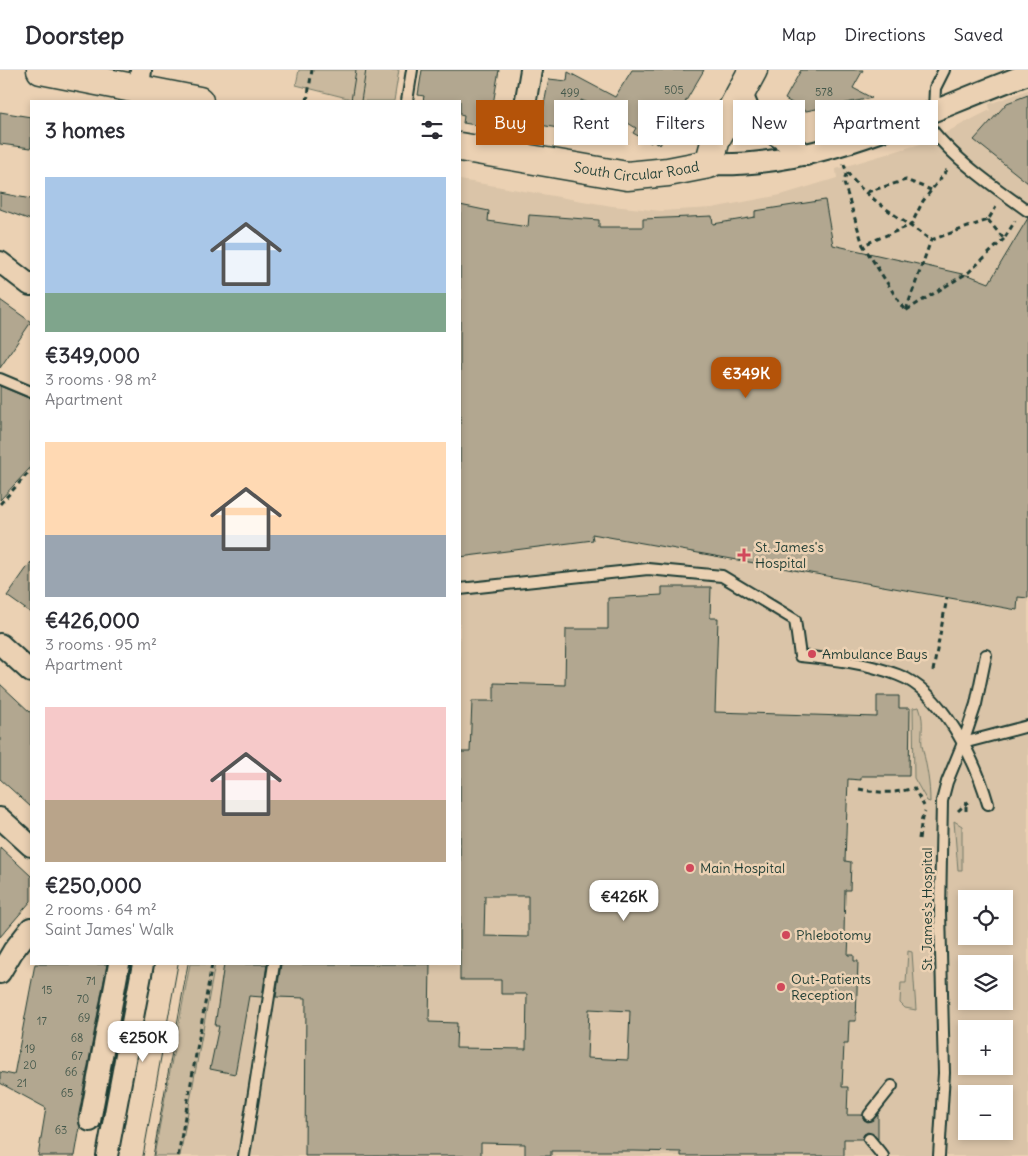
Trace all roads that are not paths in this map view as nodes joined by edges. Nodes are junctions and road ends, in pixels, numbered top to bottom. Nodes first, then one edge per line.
1 (41, 70) edge
2 (412, 70) edge
3 (531, 70) edge
4 (944, 70) edge
5 (1028, 74) edge
6 (140, 80) edge
7 (747, 81) edge
8 (185, 100) edge
9 (407, 100) edge
10 (931, 100) edge
11 (938, 109) edge
12 (938, 139) edge
13 (837, 145) edge
14 (461, 148) edge
15 (806, 155) junction
16 (516, 157) junction
17 (709, 164) junction
18 (1026, 209) edge
19 (0, 262) edge
20 (30, 285) edge
21 (0, 379) edge
22 (30, 392) edge
23 (461, 589) edge
24 (0, 644) edge
25 (986, 656) dead end
26 (30, 671) edge
27 (1028, 726) edge
28 (964, 743) junction
29 (988, 804) dead end
30 (0, 818) edge
31 (30, 845) edge
32 (30, 929) edge
33 (119, 965) edge
34 (143, 965) edge
35 (274, 965) edge
36 (0, 973) edge
37 (892, 1086) dead end
38 (870, 1115) dead end
39 (90, 1121) dead end
40 (869, 1139) dead end
41 (107, 1156) edge
42 (244, 1156) edge
43 (883, 1156) edge
44 (939, 1156) edge

1 - 6 main road
2 - 9 lane
3 - 16 street
4 - 10 lane
5 - 11 street
6 - 8 main road
7 - 15 street
7 - 17 main road, South Circular Road
12 - 18 lane
13 - 15 street
14 - 16 main road, South Circular Road
15 - 17 street
16 - 17 main road, South Circular Road
19 - 20 street
21 - 22 lane
23 - 28 lane
24 - 26 street
25 - 28 lane, St. James's Hospital
27 - 28 lane
28 - 29 lane
28 - 44 lane, St. James's Hospital
30 - 31 street
32 - 36 street
33 - 39 street
34 - 41 street
35 - 42 lane
37 - 38 lane
40 - 43 lane

